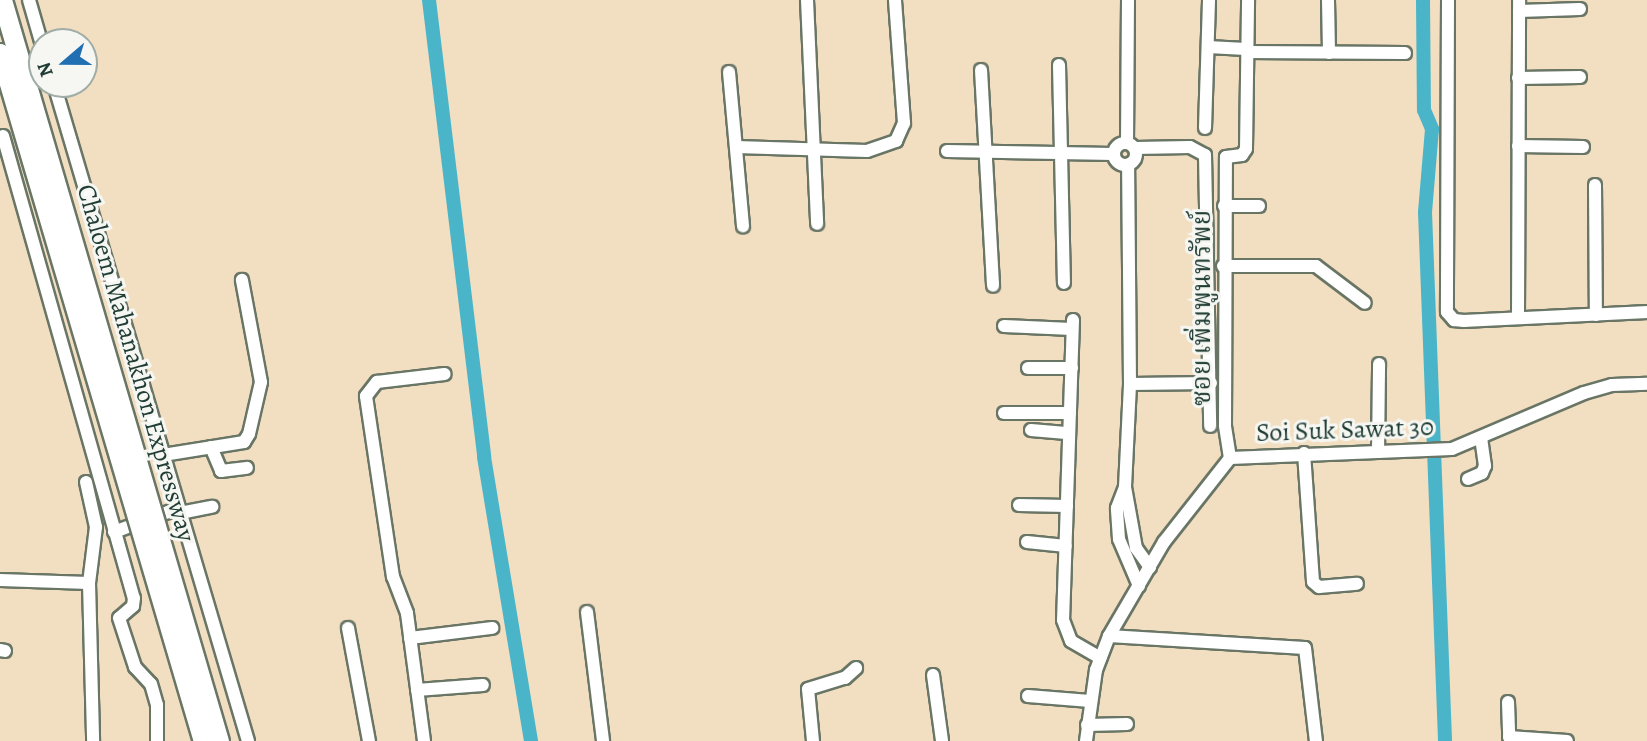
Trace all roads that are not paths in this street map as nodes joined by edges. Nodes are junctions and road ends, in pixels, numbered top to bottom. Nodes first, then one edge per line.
1 (2, 0) edge
2 (29, 0) edge
3 (807, 0) edge
4 (895, 0) edge
5 (1128, 0) edge
6 (1209, 0) edge
7 (1248, 0) edge
8 (1328, 0) edge
9 (1448, 0) edge
10 (1518, 6) edge
11 (1580, 9) dead end
12 (0, 25) edge
13 (37, 28) edge
14 (1208, 47) junction
15 (1244, 51) junction
16 (0, 53) edge
17 (1329, 53) junction
18 (1405, 53) dead end
19 (1059, 65) dead end
20 (981, 70) dead end
21 (729, 72) dead end
22 (1580, 76) dead end
23 (1518, 78) junction
24 (58, 98) edge
25 (1205, 128) dead end
26 (3, 136) dead end
27 (1131, 146) junction
28 (1518, 146) junction
29 (736, 147) junction
30 (814, 147) junction
31 (1583, 147) dead end
32 (988, 149) junction
33 (947, 150) dead end
34 (1061, 150) junction
35 (1113, 154) junction
36 (1128, 165) junction
37 (1595, 185) dead end
38 (1224, 206) junction
39 (1259, 206) dead end
40 (817, 224) dead end
41 (743, 226) dead end
42 (1223, 266) junction
43 (242, 280) dead end
44 (1064, 283) dead end
45 (993, 286) dead end
46 (1365, 303) dead end
47 (1647, 312) edge
48 (1596, 315) junction
49 (1518, 318) junction
50 (1004, 326) dead end
51 (1379, 364) dead end
52 (1028, 368) dead end
53 (1072, 368) junction
54 (445, 374) dead end
55 (1211, 383) junction
56 (1130, 384) junction
57 (1647, 384) edge
58 (1004, 413) dead end
59 (1070, 413) junction
60 (1210, 426) dead end
61 (1031, 430) dead end
62 (1069, 433) junction
63 (1481, 439) junction
64 (211, 447) junction
65 (1378, 452) junction
66 (1304, 453) junction
67 (163, 455) junction
68 (1230, 458) junction
69 (247, 468) dead end
70 (1468, 479) dead end
71 (86, 482) dead end
72 (1125, 487) junction
73 (1019, 505) dead end
74 (1067, 506) junction
75 (212, 507) dead end
76 (180, 510) junction
77 (145, 520) junction
78 (114, 532) junction
79 (1027, 542) dead end
80 (1066, 546) junction
81 (1150, 568) junction
82 (0, 580) edge
83 (89, 583) junction
84 (1357, 584) dead end
85 (1139, 586) junction
86 (587, 612) dead end
87 (348, 628) dead end
88 (492, 628) dead end
89 (1109, 636) junction
90 (410, 638) junction
91 (1100, 658) junction
92 (856, 668) dead end
93 (933, 675) dead end
94 (483, 685) dead end
95 (417, 691) junction
96 (1028, 696) dead end
97 (1090, 701) junction
98 (1508, 702) dead end
99 (1128, 724) dead end
100 (1087, 725) junction
101 (93, 741) edge
102 (157, 741) edge
103 (203, 741) edge
104 (210, 741) edge
105 (219, 741) edge
106 (248, 741) edge
107 (369, 741) edge
108 (424, 741) edge
109 (603, 741) edge
110 (813, 741) edge
111 (942, 741) edge
112 (1086, 741) edge
113 (1316, 741) edge
114 (1567, 741) edge

1 - 105 highway, Chaloem Mahanakhon Expressway, bridge
2 - 13 street
3 - 30 street
4 - 30 street
5 - 27 street
6 - 14 street
7 - 15 street
8 - 17 street
9 - 49 street
10 - 11 street
10 - 23 street
12 - 77 street
14 - 15 street
14 - 25 street
15 - 17 street
15 - 38 street, ซอย เพิ่มพูนทรัพย์
16 - 103 highway, Chaloem Mahanakhon Expressway, bridge
17 - 18 street
19 - 34 street
20 - 32 street
21 - 29 street
22 - 23 street
23 - 28 street
24 - 67 street
26 - 78 street
27 - 35 street
27 - 36 street
27 - 55 street
28 - 31 street
28 - 49 street
29 - 30 street
29 - 41 street
30 - 40 street
32 - 33 street
32 - 34 street
32 - 45 street
34 - 35 street
34 - 44 street
35 - 36 street
36 - 56 street
37 - 48 street
38 - 39 street
38 - 42 street, ซอย เพิ่มพูนทรัพย์
42 - 46 street
42 - 68 street, ซอย เพิ่มพูนทรัพย์
43 - 64 street
47 - 48 street
48 - 49 street
50 - 53 street
51 - 65 street
52 - 53 street
53 - 59 street
54 - 90 street
55 - 56 street
55 - 60 street
56 - 72 street
57 - 63 street, Soi Suk Sawat 30
58 - 59 street
59 - 62 street
61 - 62 street
62 - 74 street
63 - 65 street, Soi Suk Sawat 30
63 - 70 street
64 - 67 street
64 - 69 street
65 - 66 street, Soi Suk Sawat 30
66 - 68 street, Soi Suk Sawat 30
66 - 84 street
67 - 76 street
68 - 81 street, Soi Suk Sawat 30
71 - 83 street
72 - 81 street
72 - 85 street
73 - 74 street
74 - 80 street
75 - 76 street
76 - 77 street
76 - 106 street
77 - 78 street
77 - 104 street
78 - 102 street
79 - 80 street
80 - 91 street
81 - 85 street, Soi Suk Sawat 30
82 - 83 street
83 - 101 street
85 - 89 street, Soi Suk Sawat 30
86 - 109 street
87 - 107 street
88 - 90 street
89 - 91 street, Soi Suk Sawat 30
89 - 113 street
90 - 95 street
91 - 97 street, Soi Suk Sawat 30
92 - 110 street
93 - 111 street
94 - 95 street
95 - 108 street
96 - 97 street
97 - 100 street, Soi Suk Sawat 30
98 - 114 street
99 - 100 street
100 - 112 street, Soi Suk Sawat 30

